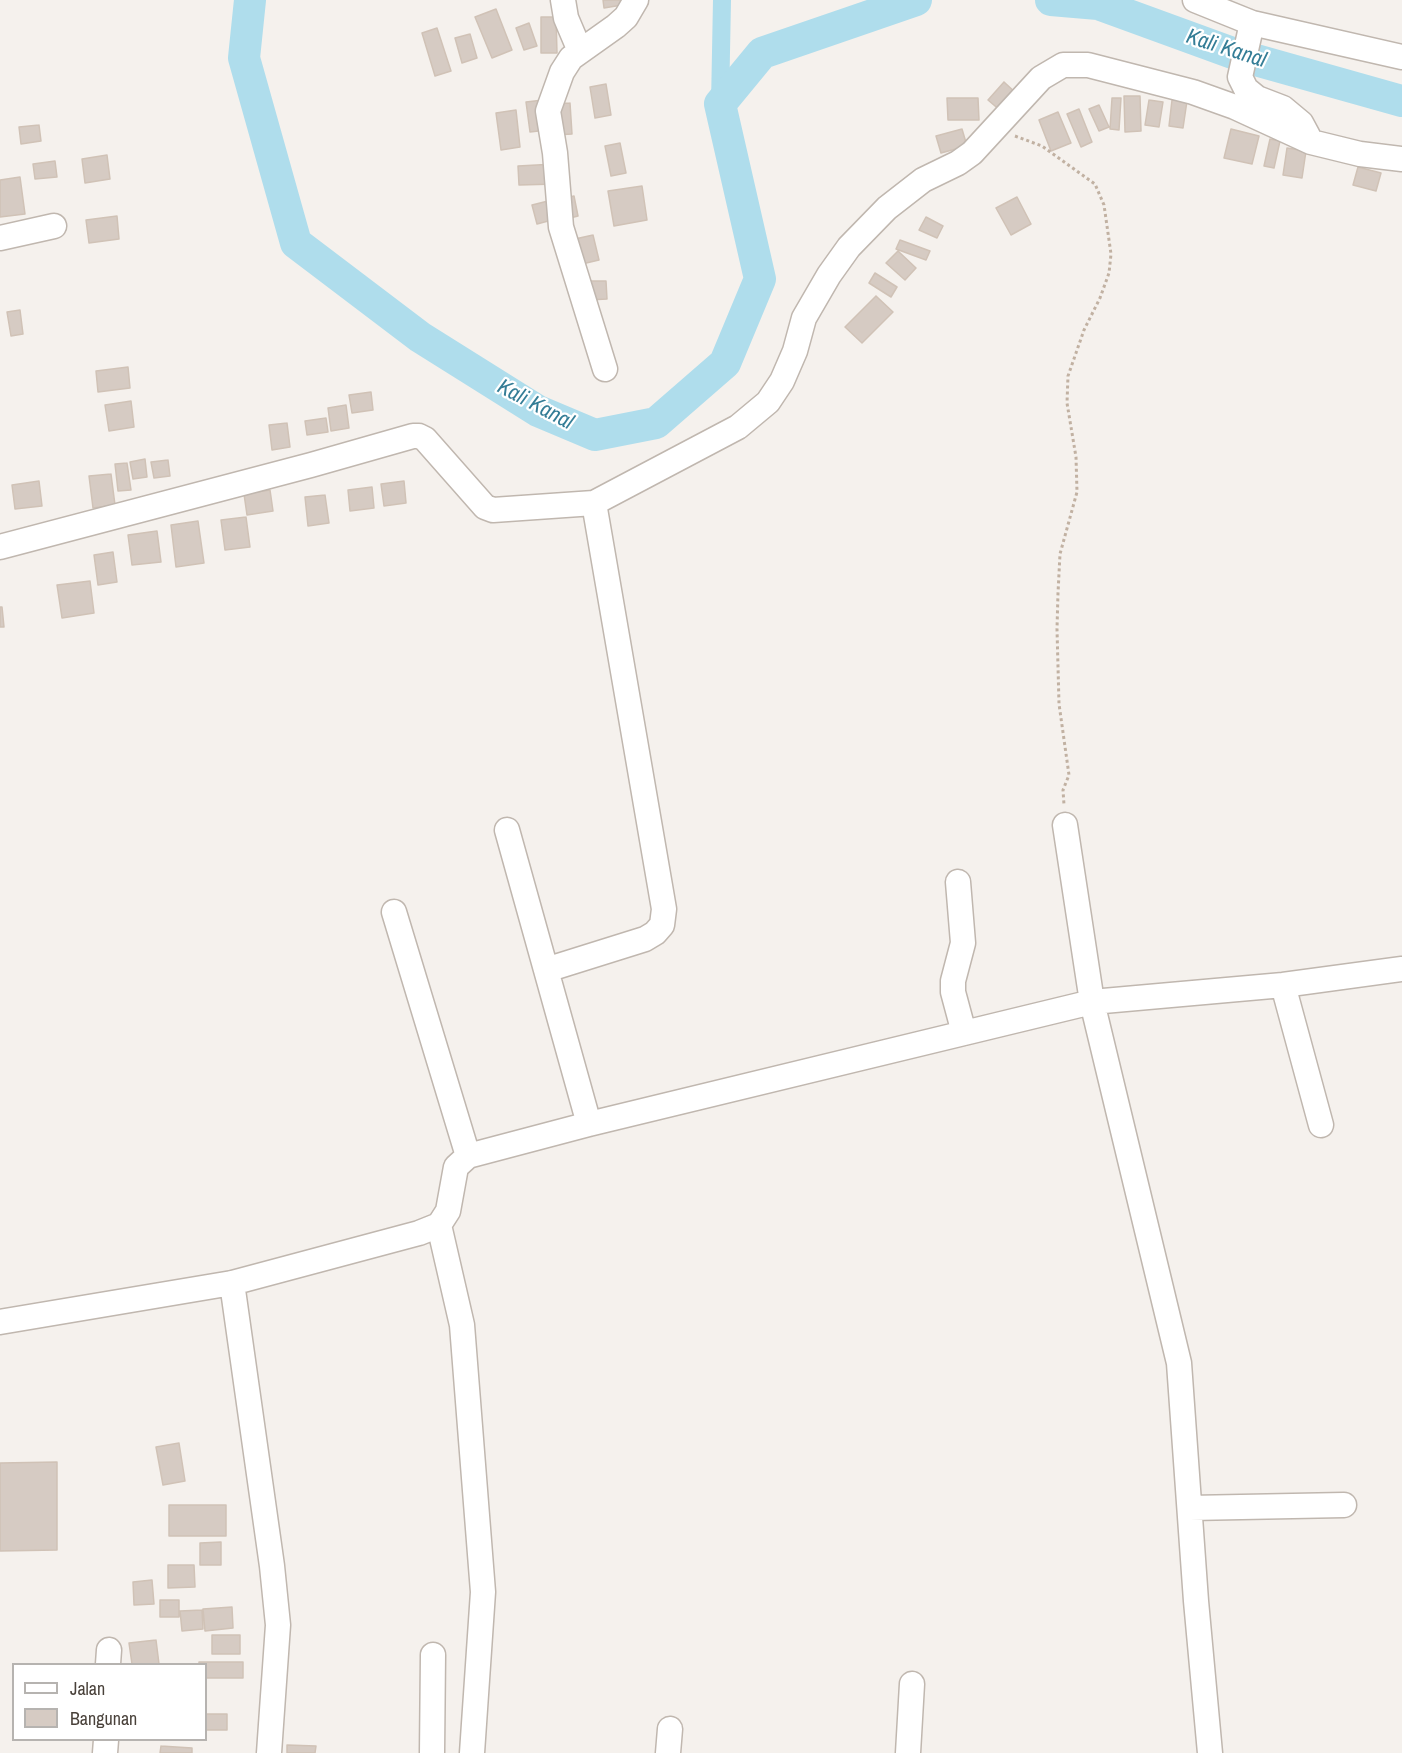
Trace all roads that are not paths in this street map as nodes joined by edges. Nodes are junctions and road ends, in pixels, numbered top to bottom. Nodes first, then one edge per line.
1 (563, 0) edge
2 (636, 0) edge
3 (1196, 0) edge
4 (1250, 29) junction
5 (580, 51) junction
6 (1402, 57) edge
7 (1311, 142) junction
8 (1402, 159) edge
9 (54, 226) dead end
10 (0, 238) edge
11 (605, 369) dead end
12 (594, 503) junction
13 (0, 547) edge
14 (1065, 825) road end
15 (507, 830) dead end
16 (958, 882) dead end
17 (394, 912) dead end
18 (1402, 969) edge
19 (546, 970) junction
20 (1283, 985) junction
21 (1092, 1002) junction
22 (964, 1033) junction
23 (589, 1124) junction
24 (1321, 1125) dead end
25 (468, 1156) junction
26 (439, 1225) junction
27 (232, 1283) junction
28 (0, 1322) edge
29 (1344, 1505) dead end
30 (1190, 1508) junction
31 (433, 1655) dead end
32 (912, 1684) dead end
33 (670, 1729) dead end
34 (269, 1753) edge
35 (432, 1753) edge
36 (472, 1753) edge
37 (668, 1753) edge
38 (908, 1753) edge
39 (1210, 1753) edge

1 - 5 street
2 - 5 street
3 - 4 street
4 - 6 street
4 - 7 street
5 - 11 street
7 - 8 street
7 - 12 street
9 - 10 street
12 - 13 street
12 - 19 street
14 - 21 street
15 - 19 street
16 - 22 street
17 - 25 street
18 - 20 street
19 - 23 street
20 - 21 street
20 - 24 street
21 - 22 street
21 - 30 street
22 - 23 street
23 - 25 street
25 - 26 street
26 - 27 street
26 - 36 street
27 - 28 street
27 - 34 street
29 - 30 street
30 - 39 street
31 - 35 street
32 - 38 street
33 - 37 street

